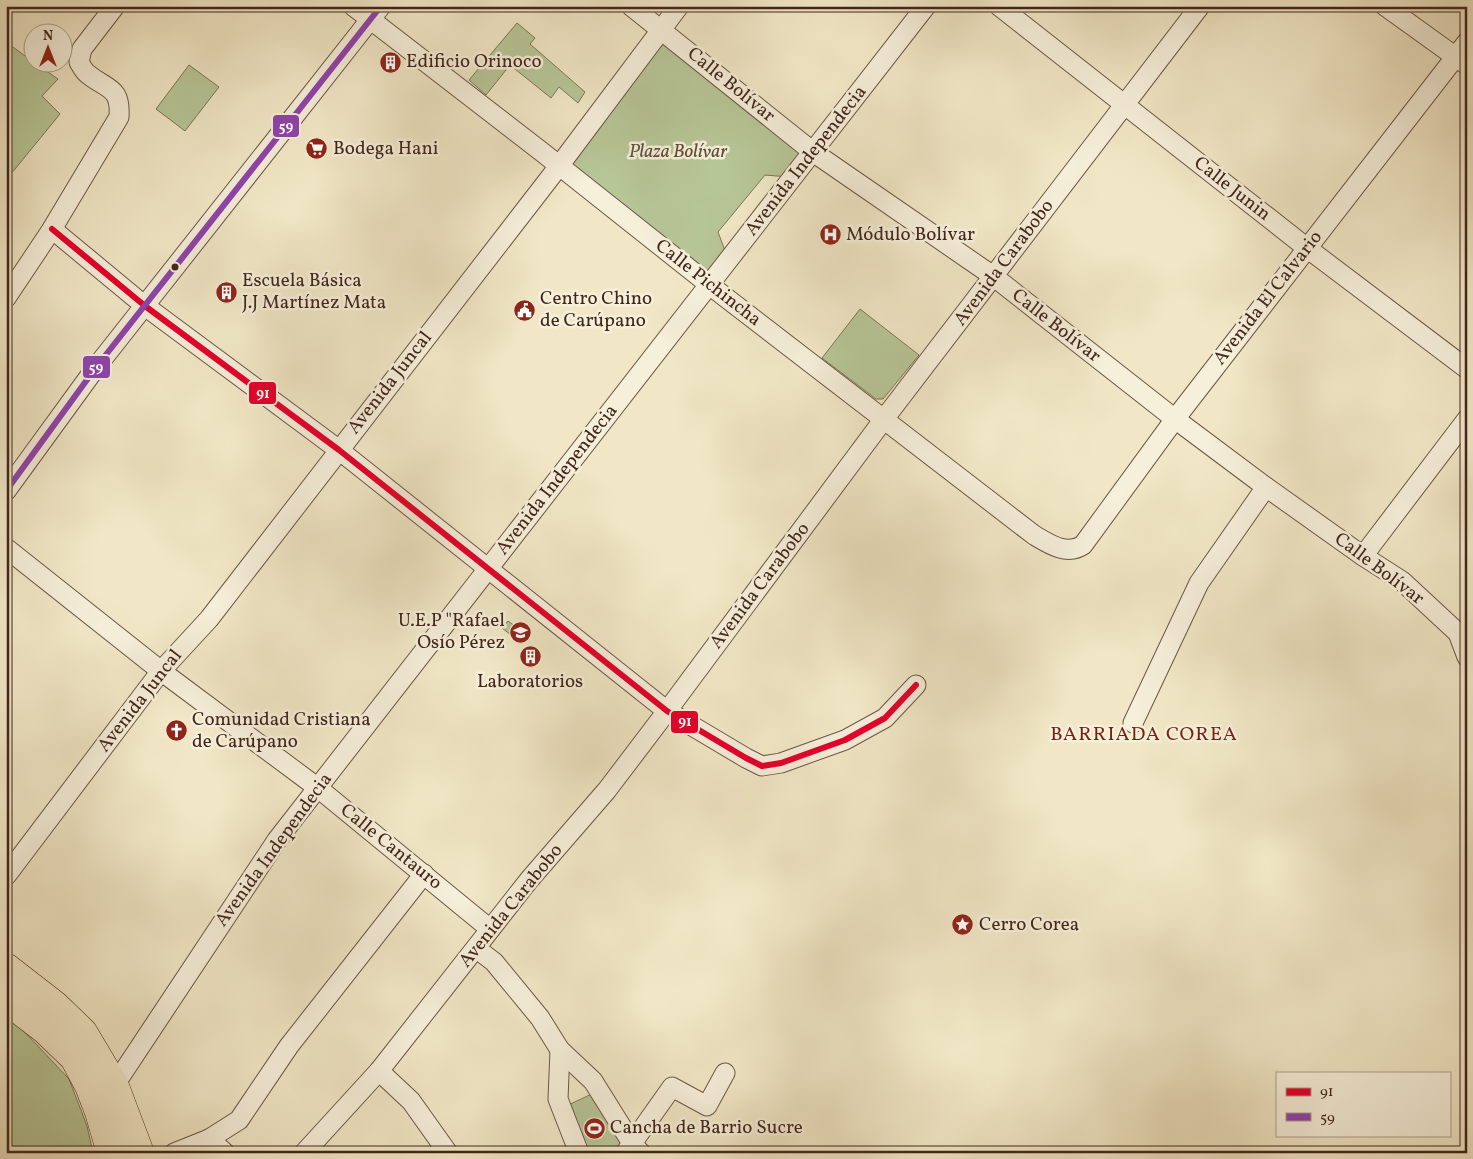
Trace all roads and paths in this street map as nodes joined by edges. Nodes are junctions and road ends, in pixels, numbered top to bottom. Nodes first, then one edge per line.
1 (115, 6) edge
2 (353, 6) edge
3 (631, 6) edge
4 (679, 6) edge
5 (926, 6) edge
6 (998, 6) edge
7 (1200, 6) edge
8 (1385, 6) edge
9 (376, 13) edge
10 (661, 29) junction
11 (1463, 54) edge
12 (1124, 104) junction
13 (813, 152) junction
14 (559, 166) junction
15 (52, 230) junction
16 (1307, 248) junction
17 (993, 276) junction
18 (709, 285) junction
19 (6, 298) edge
20 (145, 306) junction
21 (1467, 369) edge
22 (884, 419) junction
23 (1175, 419) junction
24 (1467, 419) edge
25 (339, 450) junction
26 (1266, 487) junction
27 (6, 491) edge
28 (6, 548) edge
29 (1069, 550) joint
30 (1363, 556) junction
31 (488, 569) junction
32 (1467, 656) edge
33 (161, 671) junction
34 (916, 685) dead end
35 (667, 712) junction
36 (1133, 724) dead end
37 (318, 788) junction
38 (424, 874) junction
39 (6, 876) edge
40 (490, 929) junction
41 (477, 949) junction
42 (6, 967) edge
43 (6, 1000) edge
44 (560, 1050) junction
45 (380, 1071) junction
46 (725, 1073) dead end
47 (114, 1084) junction
48 (99, 1112) junction
49 (209, 1139) junction
50 (633, 1150) edge
51 (111, 1153) edge
52 (140, 1153) edge
53 (174, 1153) edge
54 (225, 1153) edge
55 (304, 1153) edge
56 (448, 1153) edge
57 (579, 1153) edge

1 - 15 street
2 - 9 street, Calle Pichincha
3 - 10 street, Calle Bolívar
4 - 10 street, Avenida Juncal
5 - 13 street, Avenida Independecia
6 - 12 street, Calle Junin
7 - 12 street, Avenida Carabobo
8 - 11 street
9 - 14 street, Calle Pichincha
9 - 20 street
10 - 13 street, Calle Bolívar
10 - 14 street, Avenida Juncal
11 - 16 street, Avenida El Calvario
12 - 16 street, Calle Junin
12 - 17 street, Avenida Carabobo
13 - 17 street, Calle Bolívar
13 - 18 street, Avenida Independecia
14 - 18 street, Calle Pichincha
14 - 25 street, Avenida Juncal
15 - 19 street
15 - 20 street
16 - 21 street, Calle Junin
16 - 23 street, Avenida El Calvario
17 - 22 street, Avenida Carabobo
17 - 23 street, Calle Bolívar
18 - 22 street, Calle Pichincha
18 - 31 street, Avenida Independecia
20 - 25 street
20 - 27 street
22 - 29 street, Calle Pichincha
22 - 35 street, Avenida Carabobo
23 - 26 street, Calle Bolívar
23 - 29 street, Avenida El Calvario
24 - 30 street
25 - 31 street
25 - 33 street, Avenida Juncal
26 - 30 street, Calle Bolívar
26 - 36 street
28 - 33 street, Calle Cantauro
30 - 32 street, Calle Bolívar
31 - 35 street
31 - 37 street, Avenida Independecia
33 - 37 street, Calle Cantauro
33 - 39 street, Avenida Juncal
34 - 35 street
35 - 40 street, Avenida Carabobo
37 - 38 street, Calle Cantauro
37 - 47 street, Avenida Independecia
38 - 40 street, Calle Cantauro
38 - 49 street
40 - 41 street, Avenida Carabobo
41 - 44 street
41 - 45 street, Avenida Carabobo
42 - 47 highway
43 - 48 highway
44 - 50 street
44 - 57 street
45 - 55 street, Avenida Carabobo
45 - 56 street
46 - 50 street
47 - 48 street, Avenida Independecia
47 - 52 highway
48 - 51 highway
49 - 53 street
49 - 54 street

